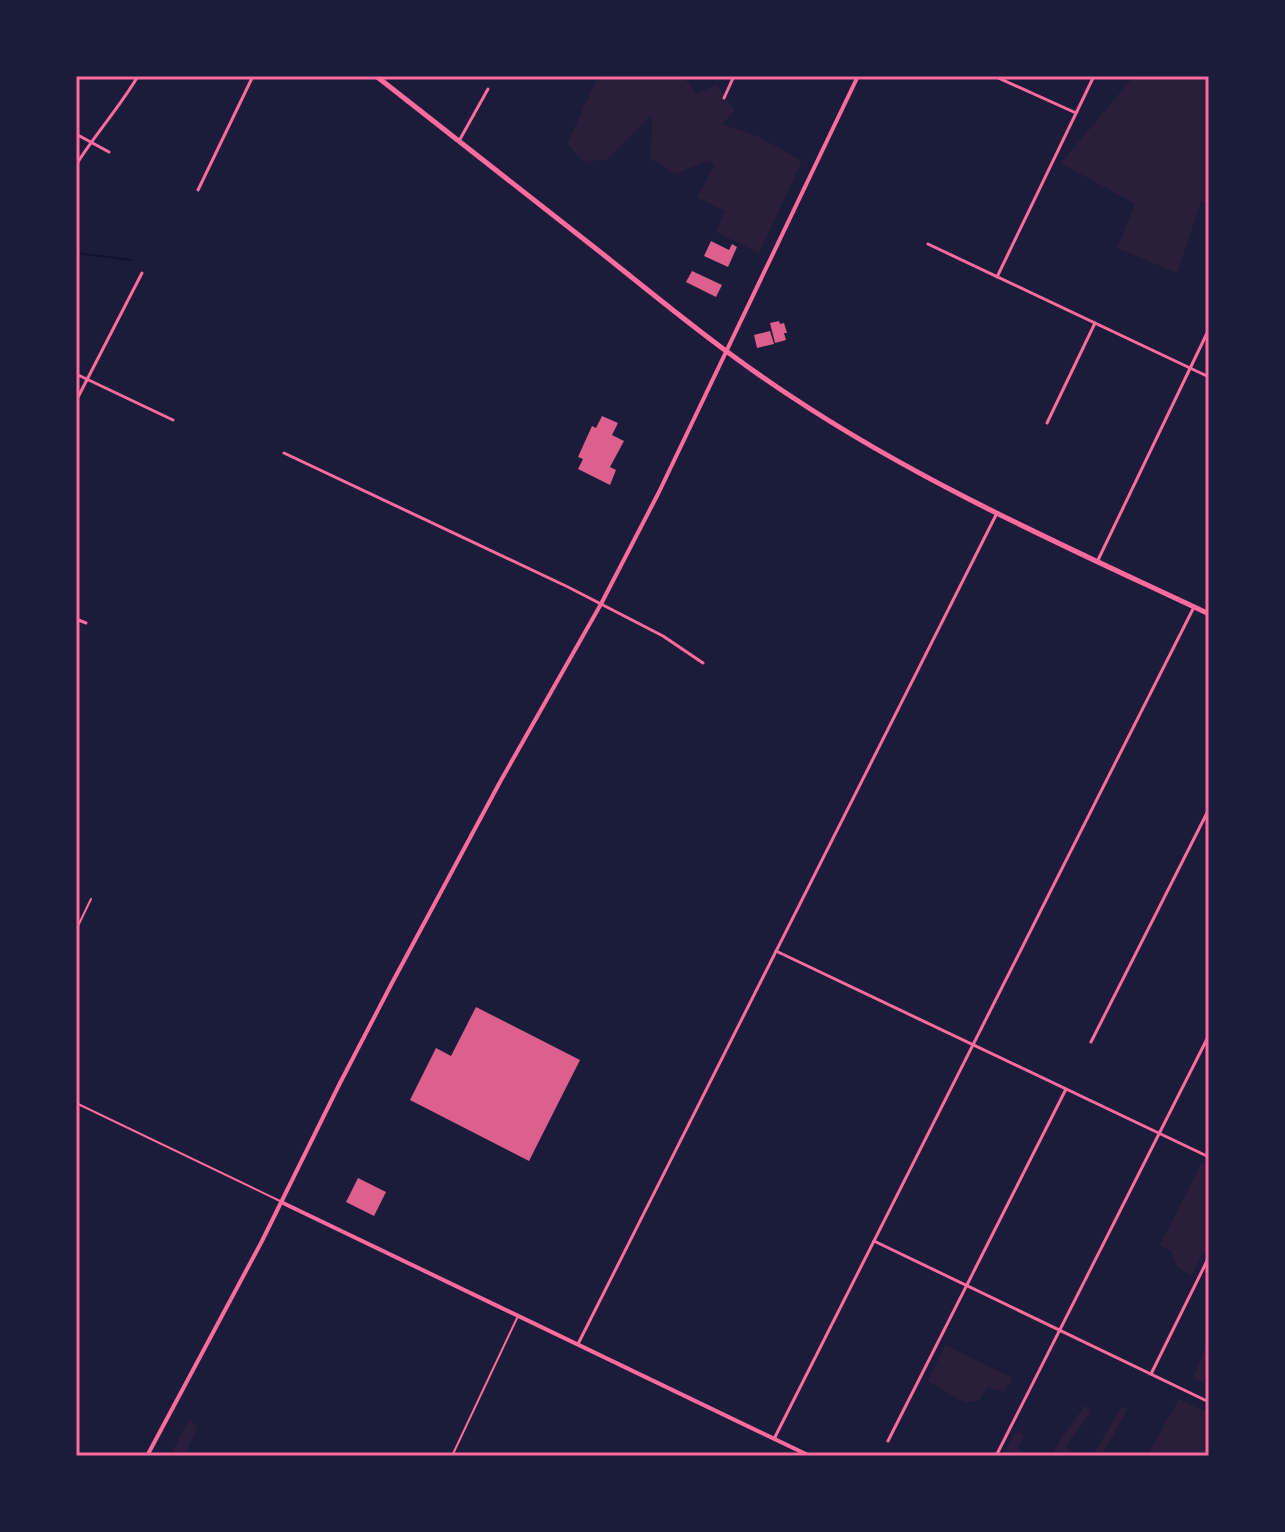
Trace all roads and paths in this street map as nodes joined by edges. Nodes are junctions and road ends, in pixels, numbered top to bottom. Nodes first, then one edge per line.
1 (138, 76) edge
2 (253, 76) edge
3 (376, 76) edge
4 (734, 76) edge
5 (858, 76) edge
6 (994, 76) edge
7 (1094, 76) edge
8 (488, 89) dead end
9 (724, 98) dead end
10 (1076, 113) junction
11 (76, 134) edge
12 (91, 141) junction
13 (459, 141) junction
14 (109, 152) dead end
15 (76, 165) edge
16 (198, 190) dead end
17 (928, 244) dead end
18 (142, 273) dead end
19 (997, 277) junction
20 (1095, 323) junction
21 (1209, 329) edge
22 (726, 351) junction
23 (1191, 368) junction
24 (76, 374) edge
25 (1209, 377) edge
26 (87, 379) junction
27 (76, 401) edge
28 (173, 420) dead end
29 (1047, 423) dead end
30 (284, 453) dead end
31 (997, 513) junction
32 (1097, 562) junction
33 (601, 604) junction
34 (1194, 607) junction
35 (1209, 614) edge
36 (76, 619) edge
37 (86, 623) dead end
38 (703, 663) dead end
39 (1209, 809) edge
40 (91, 899) dead end
41 (76, 930) edge
42 (776, 951) junction
43 (1209, 1035) edge
44 (1091, 1042) dead end
45 (973, 1045) junction
46 (1066, 1089) junction
47 (76, 1103) edge
48 (1159, 1133) junction
49 (1209, 1157) edge
50 (281, 1202) junction
51 (874, 1241) junction
52 (1209, 1257) edge
53 (968, 1287) junction
54 (518, 1316) junction
55 (1060, 1331) junction
56 (578, 1344) junction
57 (1151, 1374) junction
58 (1209, 1395) edge
59 (1208, 1401) edge
60 (774, 1439) junction
61 (888, 1441) dead end
62 (147, 1456) edge
63 (452, 1456) edge
64 (810, 1456) edge
65 (996, 1456) edge

1 - 12 street
2 - 16 street
3 - 13 main road
4 - 9 street
5 - 22 street
6 - 10 street
7 - 10 street
8 - 13 street
10 - 19 street
11 - 12 street
12 - 14 street
12 - 15 street
13 - 22 main road
17 - 19 street
18 - 26 street
19 - 20 street
20 - 23 street
20 - 29 street
21 - 23 street
22 - 31 main road
22 - 33 street
23 - 25 street
23 - 32 street
24 - 26 street
26 - 27 street
26 - 28 street
30 - 33 street
31 - 32 main road
31 - 42 street
32 - 34 main road
33 - 38 street
33 - 50 street
34 - 35 main road
34 - 45 street
36 - 37 street
39 - 44 street
40 - 41 lane
42 - 45 street
42 - 56 street
43 - 48 street
45 - 46 street
45 - 51 street
46 - 48 street
46 - 53 street
47 - 50 lane
48 - 49 street
48 - 55 street
50 - 54 street
50 - 62 street
51 - 53 street
51 - 60 street
52 - 57 street
53 - 55 street
53 - 61 street
54 - 56 street
54 - 63 lane
55 - 57 street
55 - 65 street
56 - 60 street
57 - 59 street
58 - 59 street
60 - 64 street

